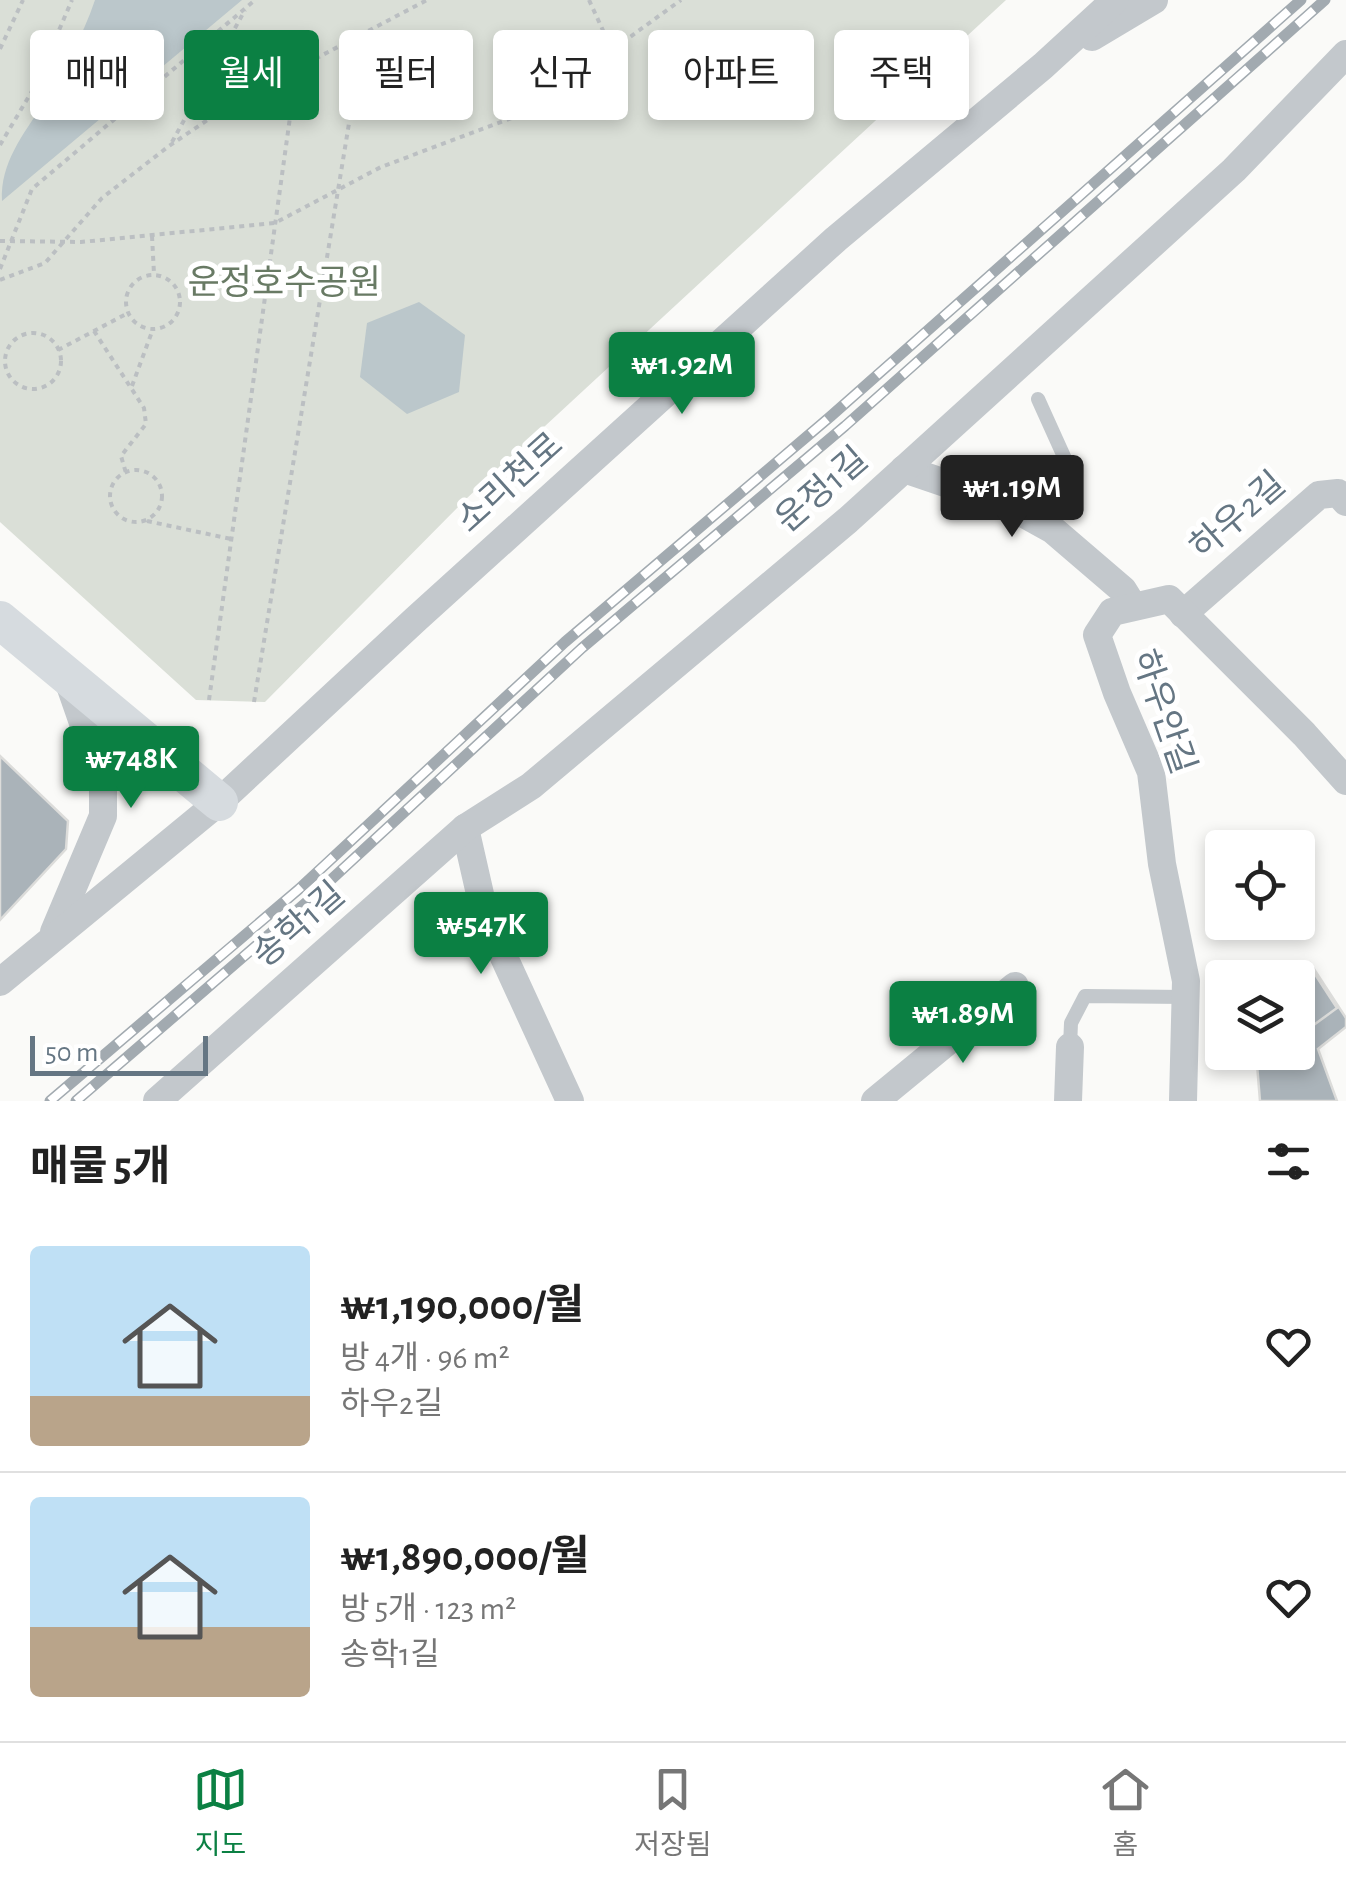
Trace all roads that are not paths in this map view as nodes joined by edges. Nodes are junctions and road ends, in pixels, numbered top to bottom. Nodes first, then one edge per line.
1 (1114, 0) edge
2 (1154, 0) edge
3 (1346, 54) edge
4 (1043, 66) junction
5 (1038, 399) dead end
6 (904, 469) junction
7 (1346, 502) edge
8 (1012, 508) junction
9 (1133, 606) junction
10 (1183, 614) junction
11 (0, 620) edge
12 (67, 677) junction
13 (1346, 781) edge
14 (532, 786) joint
15 (219, 802) junction
16 (465, 828) junction
17 (51, 938) junction
18 (0, 982) edge
19 (1014, 986) dead end
20 (1185, 997) junction
21 (1070, 1046) joint
22 (191, 1090) edge
23 (157, 1101) edge
24 (570, 1101) edge
25 (875, 1101) edge
26 (1068, 1101) edge
27 (1184, 1101) edge

1 - 4 street, 소리천로
2 - 4 street
3 - 6 street, 운정1길
4 - 15 street, 소리천로
5 - 8 lane
6 - 8 street
6 - 14 street, 운정1길
7 - 10 street, 하우2길
8 - 9 street
9 - 10 street, 하우2길
9 - 20 street, 하우안길
10 - 13 street, 하우2길
11 - 12 street
12 - 15 street
12 - 17 street
14 - 16 street, 송학1길
15 - 17 street, 소리천로
16 - 22 street, 송학1길
16 - 24 street
17 - 18 street, 소리천로
19 - 25 street
20 - 21 lane
20 - 27 street, 하우안길
21 - 26 street
22 - 23 street, 송학1길

